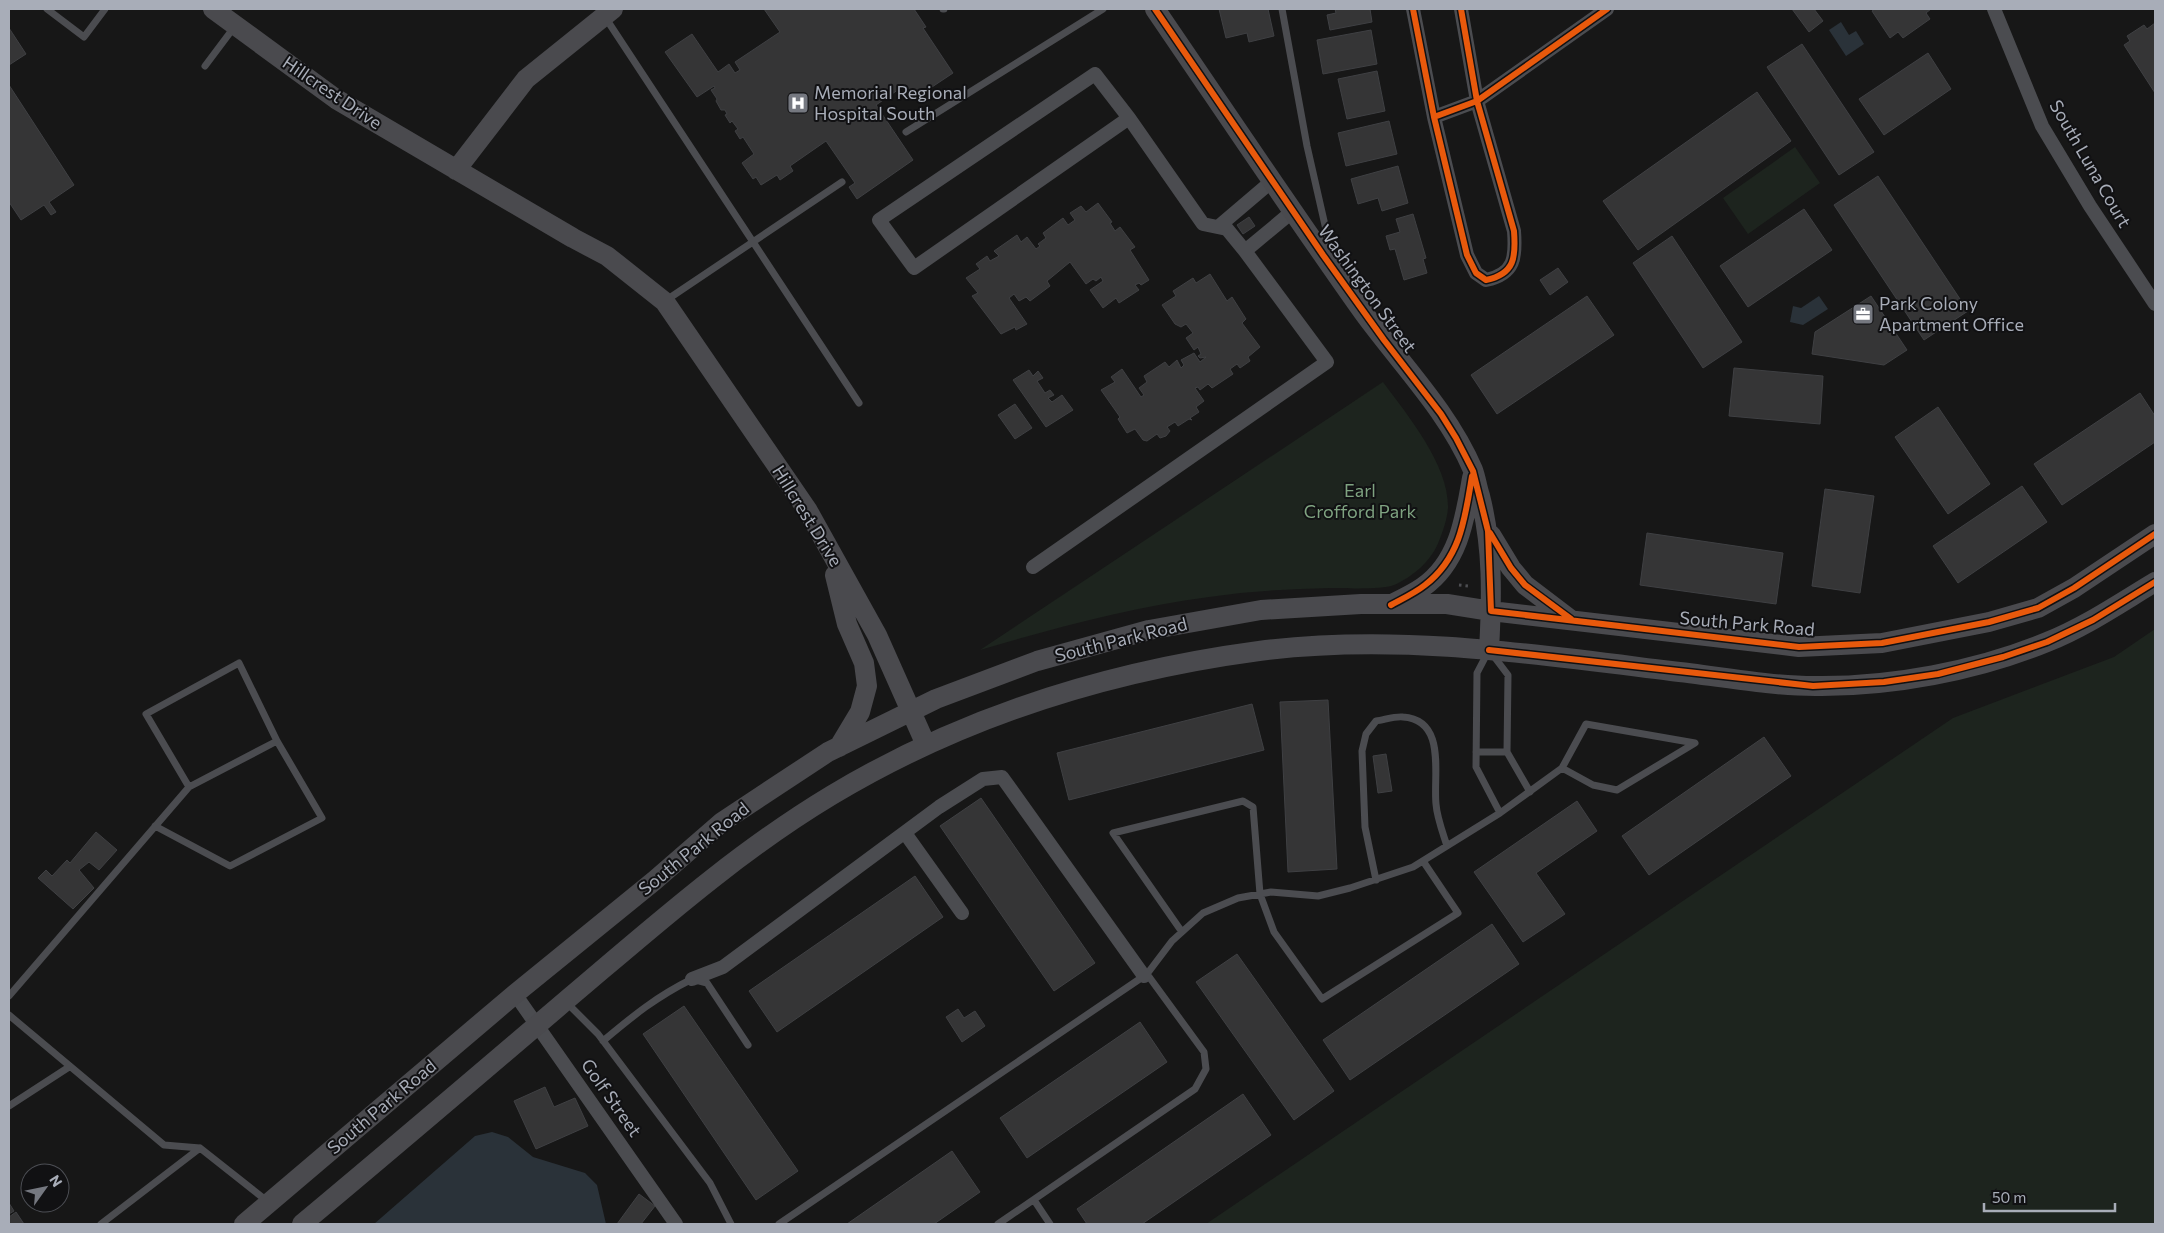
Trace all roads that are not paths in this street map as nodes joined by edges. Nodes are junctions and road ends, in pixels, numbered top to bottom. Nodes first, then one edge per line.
1 (47, 9) edge
2 (105, 9) edge
3 (213, 9) edge
4 (1103, 9) edge
5 (1155, 9) edge
6 (1282, 9) edge
7 (1413, 9) edge
8 (1461, 9) edge
9 (1606, 9) edge
10 (1994, 9) edge
11 (608, 12) edge
12 (1592, 14) edge
13 (235, 26) junction
14 (205, 66) dead end
15 (1477, 101) junction
16 (1434, 117) junction
17 (1129, 118) junction
18 (906, 132) dead end
19 (456, 170) junction
20 (1272, 181) junction
21 (842, 182) dead end
22 (1293, 212) junction
23 (1218, 227) junction
24 (755, 242) junction
25 (1245, 251) junction
26 (1336, 273) junction
27 (665, 302) junction
28 (2155, 304) edge
29 (859, 403) dead end
30 (1473, 471) junction
31 (1488, 531) junction
32 (2155, 534) edge
33 (828, 548) junction
34 (1033, 567) dead end
35 (2155, 582) edge
36 (1392, 605) junction
37 (1491, 611) junction
38 (1573, 621) junction
39 (1490, 650) junction
40 (912, 711) junction
41 (277, 741) junction
42 (926, 745) junction
43 (839, 747) junction
44 (1476, 752) junction
45 (1507, 752) junction
46 (1562, 768) junction
47 (189, 787) junction
48 (1530, 792) junction
49 (1500, 813) junction
50 (155, 826) junction
51 (905, 832) junction
52 (1447, 846) junction
53 (1423, 861) junction
54 (1376, 880) junction
55 (1260, 894) junction
56 (962, 913) dead end
57 (1182, 932) junction
58 (1145, 975) junction
59 (692, 979) junction
60 (515, 994) junction
61 (9, 996) edge
62 (566, 1001) junction
63 (9, 1015) edge
64 (538, 1025) junction
65 (603, 1041) junction
66 (748, 1045) dead end
67 (69, 1067) junction
68 (9, 1106) edge
69 (200, 1148) junction
70 (1034, 1200) junction
71 (270, 1202) junction
72 (100, 1224) edge
73 (244, 1224) edge
74 (302, 1224) edge
75 (676, 1224) edge
76 (732, 1224) edge
77 (779, 1224) edge
78 (998, 1224) edge
79 (1050, 1224) edge

1 - 2 lane
3 - 13 street, Hillcrest Drive
4 - 18 lane
5 - 20 street, Washington Street
6 - 26 lane
7 - 16 street
8 - 15 street
9 - 12 street
10 - 28 street, South Luna Court
11 - 19 street
11 - 24 lane
12 - 15 street
13 - 14 lane
13 - 19 street, Hillcrest Drive
15 - 16 street
15 - 16 street
17 - 17 street
17 - 23 street
19 - 27 street, Hillcrest Drive
20 - 22 street, Washington Street
20 - 23 street
21 - 24 lane
22 - 25 street
22 - 26 street, Washington Street
23 - 25 street
24 - 27 lane
24 - 29 lane
25 - 34 street
26 - 30 street, Washington Street
27 - 33 street, Hillcrest Drive
30 - 31 street, Washington Street
30 - 36 street
31 - 37 street, Washington Street
31 - 38 street
32 - 38 street, South Park Road
33 - 40 street, Hillcrest Drive
33 - 43 street
35 - 39 street, South Park Road
36 - 37 street, South Park Road
36 - 40 street, South Park Road
37 - 38 street, South Park Road
37 - 39 street, Washington Street
39 - 42 street, South Park Road
39 - 44 lane
39 - 45 lane
40 - 42 street, Hillcrest Drive
40 - 43 street, South Park Road
41 - 47 lane
41 - 47 lane
41 - 50 lane
42 - 62 street, South Park Road
43 - 60 street, South Park Road
44 - 45 lane
44 - 49 lane
45 - 48 lane
46 - 46 lane
46 - 48 lane
47 - 50 lane
48 - 49 lane
49 - 52 lane
50 - 61 lane
51 - 56 street
51 - 58 street
51 - 59 street
52 - 53 lane
52 - 54 lane
53 - 54 lane
53 - 55 lane
54 - 55 lane
55 - 57 lane
55 - 57 lane
57 - 58 lane
58 - 70 lane
58 - 77 lane
59 - 65 lane
59 - 66 lane
60 - 64 street, Golf Street
60 - 71 street, South Park Road
62 - 64 street, South Park Road
62 - 65 lane
63 - 67 lane
64 - 74 street, South Park Road
64 - 75 street, Golf Street
65 - 76 lane
67 - 68 lane
67 - 69 lane
69 - 71 lane
69 - 72 lane
70 - 78 lane
70 - 79 lane
71 - 73 street, South Park Road

